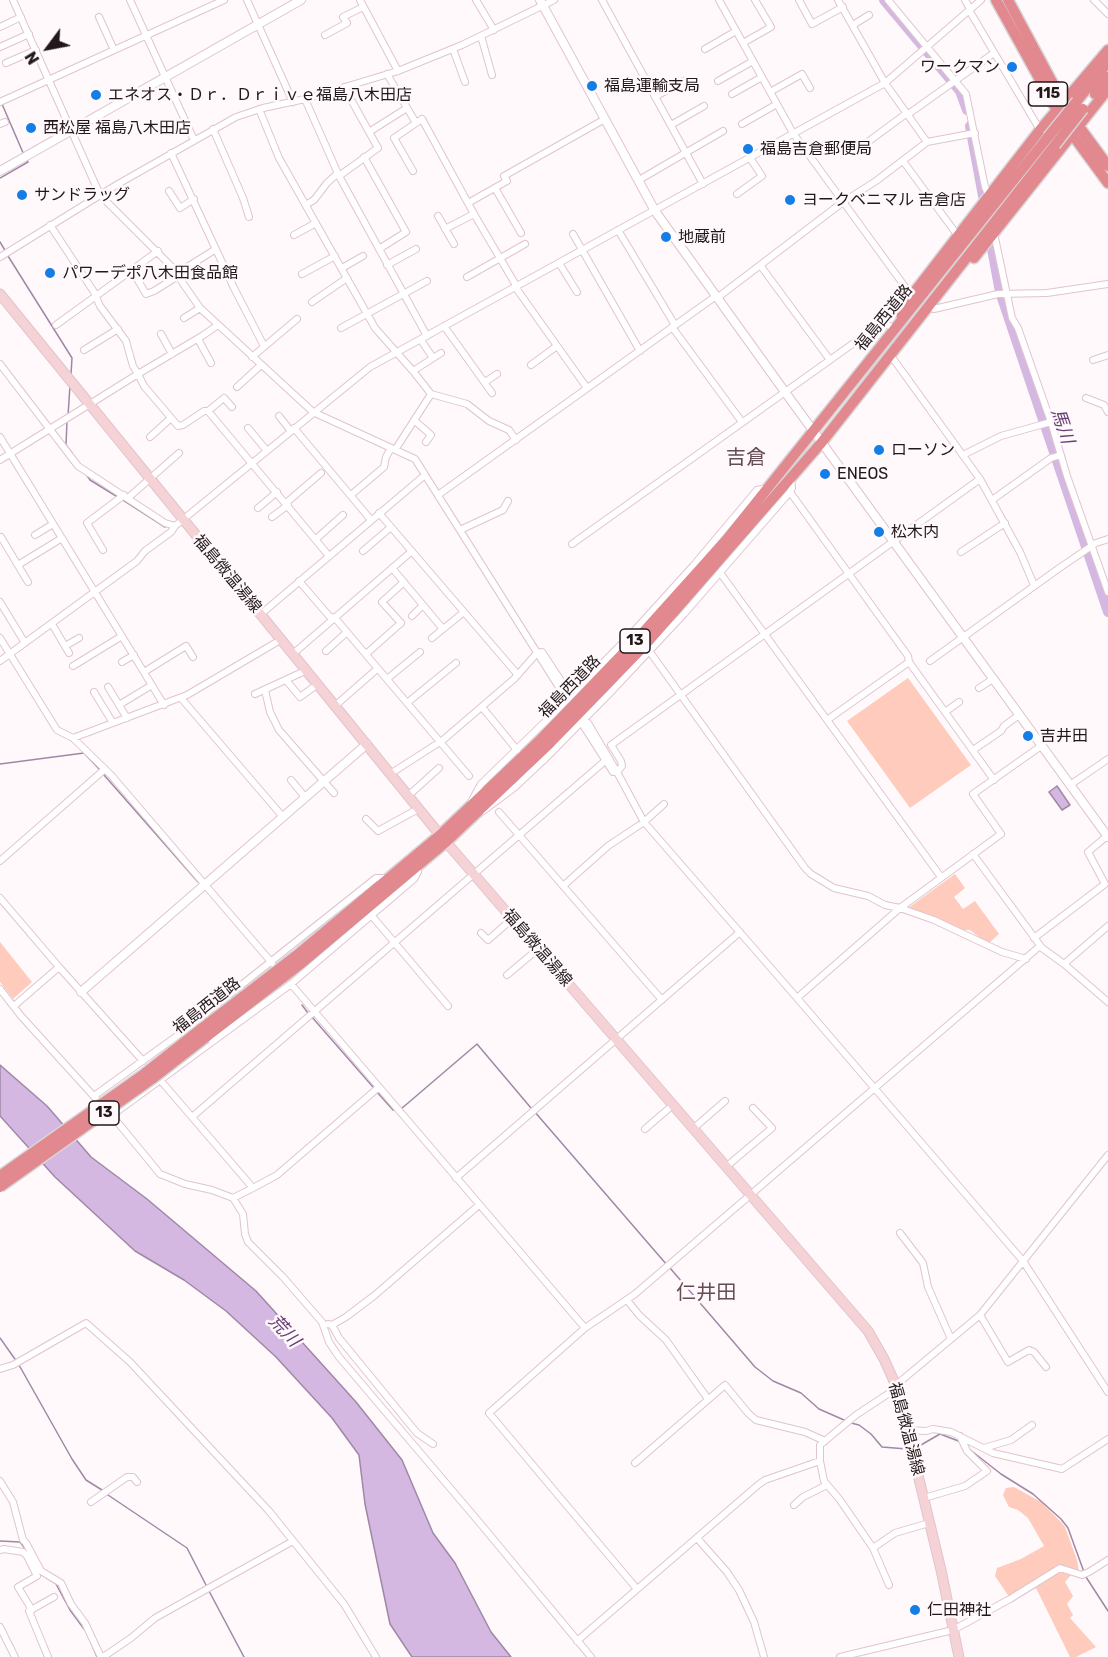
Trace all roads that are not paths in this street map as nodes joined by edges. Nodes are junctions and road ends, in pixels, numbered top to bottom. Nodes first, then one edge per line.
1 (130, 0) edge
2 (225, 0) edge
3 (247, 0) edge
4 (301, 0) edge
5 (360, 0) edge
6 (476, 0) edge
7 (554, 0) edge
8 (602, 0) edge
9 (729, 0) edge
10 (755, 0) edge
11 (799, 0) edge
12 (838, 0) edge
13 (888, 0) edge
14 (964, 0) edge
15 (981, 0) edge
16 (996, 0) edge
17 (1008, 0) edge
18 (1094, 0) edge
19 (16, 1) edge
20 (216, 2) edge
21 (721, 2) edge
22 (542, 3) edge
23 (843, 7) junction
24 (363, 8) junction
25 (969, 10) junction
26 (1108, 14) edge
27 (870, 15) dead end
28 (21, 17) junction
29 (99, 17) dead end
30 (259, 25) junction
31 (853, 25) junction
32 (0, 27) edge
33 (494, 30) junction
34 (736, 31) junction
35 (29, 34) junction
36 (146, 35) junction
37 (325, 35) dead end
38 (481, 36) junction
39 (743, 43) junction
40 (0, 47) edge
41 (924, 48) junction
42 (453, 49) junction
43 (705, 49) dead end
44 (36, 50) junction
45 (114, 50) junction
46 (1108, 50) edge
47 (994, 52) junction
48 (753, 61) junction
49 (1108, 62) edge
50 (6, 63) dead end
51 (398, 71) junction
52 (387, 74) junction
53 (492, 75) dead end
54 (164, 77) junction
55 (762, 77) junction
56 (1108, 77) edge
57 (49, 79) junction
58 (683, 81) dead end
59 (718, 81) dead end
60 (465, 82) dead end
61 (954, 82) junction
62 (885, 83) junction
63 (344, 87) junction
64 (810, 88) dead end
65 (1108, 89) edge
66 (770, 92) junction
67 (732, 94) dead end
68 (655, 97) junction
69 (305, 99) junction
70 (0, 102) edge
71 (293, 102) junction
72 (777, 104) junction
73 (1080, 105) junction
74 (704, 106) dead end
75 (1060, 107) junction
76 (407, 108) junction
77 (259, 109) junction
78 (907, 114) junction
79 (605, 119) junction
80 (416, 123) junction
81 (670, 124) junction
82 (742, 124) dead end
83 (213, 129) junction
84 (72, 130) junction
85 (723, 131) dead end
86 (1076, 131) junction
87 (369, 132) junction
88 (793, 134) junction
89 (972, 134) junction
90 (1048, 137) junction
91 (194, 140) junction
92 (927, 142) junction
93 (856, 150) dead end
94 (171, 153) junction
95 (687, 153) junction
96 (364, 157) junction
97 (750, 158) junction
98 (903, 161) junction
99 (1108, 166) edge
100 (0, 171) edge
101 (413, 171) dead end
102 (339, 174) junction
103 (639, 180) junction
104 (1108, 183) edge
105 (703, 184) junction
106 (495, 188) junction
107 (169, 191) dead end
108 (737, 194) dead end
109 (100, 195) junction
110 (989, 196) junction
111 (194, 199) junction
112 (843, 202) junction
113 (468, 203) junction
114 (307, 204) junction
115 (655, 211) junction
116 (474, 214) junction
117 (438, 216) dead end
118 (249, 218) dead end
119 (316, 223) junction
120 (50, 225) junction
121 (445, 229) junction
122 (618, 230) junction
123 (521, 233) dead end
124 (994, 233) junction
125 (573, 234) dead end
126 (294, 235) dead end
127 (958, 236) junction
128 (454, 244) dead end
129 (525, 244) dead end
130 (216, 249) junction
131 (378, 249) junction
132 (416, 249) dead end
133 (582, 250) junction
134 (158, 251) junction
135 (335, 256) junction
136 (363, 256) dead end
137 (0, 257) edge
138 (500, 259) junction
139 (560, 263) junction
140 (387, 265) junction
141 (760, 265) junction
142 (342, 268) junction
143 (132, 270) junction
144 (302, 274) dead end
145 (177, 275) junction
146 (467, 277) dead end
147 (348, 278) junction
148 (427, 281) dead end
149 (1108, 284) edge
150 (516, 287) junction
151 (577, 292) dead end
152 (1003, 293) junction
153 (0, 294) edge
154 (403, 294) junction
155 (912, 295) junction
156 (96, 296) junction
157 (716, 297) junction
158 (312, 302) dead end
159 (200, 308) junction
160 (934, 309) junction
161 (367, 313) junction
162 (184, 318) dead end
163 (297, 319) dead end
164 (56, 325) dead end
165 (218, 325) junction
166 (444, 326) junction
167 (674, 326) junction
168 (341, 328) dead end
169 (118, 329) junction
170 (894, 329) junction
171 (161, 334) dead end
172 (904, 336) junction
173 (424, 338) junction
174 (198, 339) junction
175 (264, 346) junction
176 (557, 346) junction
177 (84, 350) dead end
178 (640, 351) junction
179 (397, 352) junction
180 (441, 353) dead end
181 (172, 354) junction
182 (1108, 355) edge
183 (252, 357) junction
184 (433, 358) junction
185 (830, 360) junction
186 (894, 360) junction
187 (1093, 360) dead end
188 (211, 363) dead end
189 (0, 364) edge
190 (261, 365) junction
191 (531, 365) dead end
192 (413, 371) junction
193 (138, 374) junction
194 (497, 374) dead end
195 (485, 382) junction
196 (237, 387) dead end
197 (587, 388) junction
198 (784, 392) junction
199 (492, 393) dead end
200 (859, 393) junction
201 (431, 394) junction
202 (1086, 398) dead end
203 (89, 404) junction
204 (232, 407) dead end
205 (208, 411) junction
206 (313, 412) junction
207 (1108, 412) edge
208 (279, 416) dead end
209 (171, 418) junction
210 (414, 420) junction
211 (742, 422) junction
212 (1050, 423) junction
213 (248, 428) dead end
214 (50, 429) junction
215 (292, 429) junction
216 (813, 431) junction
217 (0, 437) edge
218 (150, 437) dead end
219 (516, 440) junction
220 (426, 442) dead end
221 (822, 442) junction
222 (393, 449) junction
223 (267, 451) junction
224 (10, 453) junction
225 (179, 453) dead end
226 (963, 455) junction
227 (1056, 457) junction
228 (0, 460) edge
229 (253, 463) junction
230 (321, 473) dead end
231 (426, 475) junction
232 (149, 478) junction
233 (791, 478) junction
234 (980, 479) junction
235 (767, 488) junction
236 (277, 492) junction
237 (790, 492) junction
238 (351, 495) junction
239 (438, 495) junction
240 (126, 497) junction
241 (992, 500) junction
242 (508, 501) dead end
243 (287, 504) junction
244 (258, 508) dead end
245 (379, 513) junction
246 (343, 515) dead end
247 (272, 517) dead end
248 (371, 520) junction
249 (179, 523) junction
250 (1005, 523) junction
251 (53, 524) junction
252 (391, 526) junction
253 (460, 530) junction
254 (35, 535) dead end
255 (1, 537) edge
256 (62, 538) junction
257 (316, 539) junction
258 (1108, 539) edge
259 (893, 540) junction
260 (572, 544) dead end
261 (1088, 548) junction
262 (103, 550) dead end
263 (363, 551) dead end
264 (412, 551) junction
265 (961, 552) dead end
266 (329, 556) junction
267 (18, 565) junction
268 (392, 568) junction
269 (849, 573) junction
270 (720, 574) junction
271 (299, 581) junction
272 (28, 582) dead end
273 (404, 582) junction
274 (1034, 585) junction
275 (95, 592) junction
276 (1108, 592) edge
277 (0, 602) edge
278 (423, 605) junction
279 (464, 612) junction
280 (261, 614) junction
281 (411, 616) dead end
282 (335, 618) junction
283 (52, 624) junction
284 (443, 629) junction
285 (347, 632) junction
286 (765, 634) junction
287 (122, 636) junction
288 (963, 637) junction
289 (0, 638) edge
290 (79, 638) dead end
291 (432, 638) dead end
292 (282, 639) junction
293 (25, 643) junction
294 (65, 646) junction
295 (647, 648) junction
296 (326, 651) dead end
297 (69, 652) dead end
298 (420, 652) dead end
299 (294, 653) junction
300 (537, 653) junction
301 (10, 654) junction
302 (366, 654) junction
303 (134, 655) junction
304 (193, 657) dead end
305 (0, 661) edge
306 (930, 661) dead end
307 (122, 662) dead end
308 (909, 662) junction
309 (456, 663) dead end
310 (73, 666) dead end
311 (378, 669) junction
312 (307, 670) junction
313 (144, 672) junction
314 (518, 675) junction
315 (387, 679) junction
316 (993, 679) junction
317 (286, 680) junction
318 (318, 684) junction
319 (152, 685) junction
320 (108, 687) dead end
321 (979, 688) dead end
322 (265, 690) junction
323 (567, 690) dead end
324 (94, 692) dead end
325 (255, 694) dead end
326 (681, 695) junction
327 (181, 698) junction
328 (567, 700) junction
329 (959, 702) dead end
330 (407, 703) junction
331 (119, 705) junction
332 (164, 705) junction
333 (336, 705) junction
334 (482, 707) junction
335 (945, 712) junction
336 (1019, 715) junction
337 (127, 718) junction
338 (827, 720) junction
339 (112, 723) junction
340 (584, 723) junction
341 (73, 738) junction
342 (440, 742) junction
343 (367, 744) junction
344 (1041, 746) junction
345 (517, 750) junction
346 (973, 750) junction
347 (1108, 759) edge
348 (605, 761) junction
349 (439, 768) dead end
350 (105, 769) junction
351 (617, 772) junction
352 (390, 774) junction
353 (469, 776) dead end
354 (291, 780) dead end
355 (994, 780) junction
356 (324, 781) junction
357 (1070, 785) junction
358 (334, 793) dead end
359 (408, 796) junction
360 (305, 797) junction
361 (664, 804) dead end
362 (418, 808) junction
363 (499, 812) dead end
364 (470, 813) junction
365 (282, 817) junction
366 (366, 819) dead end
367 (644, 822) junction
368 (519, 835) junction
369 (1108, 836) edge
370 (443, 839) junction
371 (973, 854) junction
372 (0, 861) edge
373 (418, 866) junction
374 (474, 874) junction
375 (390, 878) junction
376 (941, 878) junction
377 (205, 885) junction
378 (1107, 885) edge
379 (563, 886) junction
380 (0, 898) edge
381 (900, 908) junction
382 (372, 916) junction
383 (512, 919) junction
384 (1108, 926) edge
385 (740, 932) junction
386 (481, 933) dead end
387 (1034, 938) junction
388 (393, 944) junction
389 (1040, 946) junction
390 (538, 949) junction
391 (1026, 959) junction
392 (272, 963) junction
393 (1064, 964) junction
394 (59, 967) junction
395 (507, 975) dead end
396 (291, 984) junction
397 (0, 989) edge
398 (81, 992) junction
399 (797, 998) junction
400 (662, 1000) junction
401 (1108, 1002) edge
402 (14, 1006) junction
403 (448, 1006) dead end
404 (315, 1012) junction
405 (204, 1033) junction
406 (617, 1039) junction
407 (143, 1061) junction
408 (161, 1082) junction
409 (379, 1087) junction
410 (875, 1089) junction
411 (94, 1096) junction
412 (725, 1101) dead end
413 (674, 1104) junction
414 (753, 1108) dead end
415 (111, 1116) junction
416 (192, 1118) junction
417 (694, 1128) junction
418 (645, 1129) dead end
419 (1108, 1155) edge
420 (727, 1166) junction
421 (0, 1176) edge
422 (456, 1178) junction
423 (0, 1188) edge
424 (253, 1188) junction
425 (752, 1195) junction
426 (233, 1198) junction
427 (479, 1205) junction
428 (900, 1233) dead end
429 (1023, 1261) junction
430 (627, 1300) junction
431 (980, 1315) junction
432 (322, 1322) junction
433 (332, 1325) junction
434 (585, 1328) junction
435 (951, 1339) junction
436 (1046, 1366) dead end
437 (0, 1369) edge
438 (896, 1387) junction
439 (1108, 1392) edge
440 (708, 1400) junction
441 (1032, 1425) dead end
442 (907, 1430) junction
443 (960, 1436) junction
444 (1108, 1439) edge
445 (825, 1441) junction
446 (434, 1443) dead end
447 (984, 1448) junction
448 (820, 1461) junction
449 (635, 1462) dead end
450 (0, 1481) edge
451 (137, 1482) dead end
452 (827, 1485) junction
453 (924, 1498) junction
454 (91, 1502) dead end
455 (794, 1505) dead end
456 (929, 1523) junction
457 (697, 1538) junction
458 (294, 1541) junction
459 (873, 1548) junction
460 (0, 1550) edge
461 (1108, 1560) edge
462 (889, 1585) dead end
463 (637, 1589) junction
464 (54, 1597) dead end
465 (32, 1610) junction
466 (0, 1627) edge
467 (953, 1630) junction
468 (578, 1641) junction
469 (853, 1656) edge
470 (15, 1657) edge
471 (48, 1657) edge
472 (102, 1657) edge
473 (376, 1657) edge
474 (591, 1657) edge
475 (764, 1657) edge
476 (840, 1657) edge
477 (959, 1657) edge

1 - 36 street
2 - 20 street
3 - 30 street
4 - 30 street
5 - 24 street
6 - 33 street
7 - 22 street
8 - 68 street
9 - 21 street
10 - 39 street
11 - 23 street
12 - 23 street
13 - 41 street
14 - 25 street
15 - 25 street
16 - 75 highway, 115
17 - 75 highway, 115
18 - 26 street
19 - 28 street
20 - 36 street
21 - 34 street
22 - 33 street
22 - 79 street
23 - 31 street
24 - 37 street
24 - 51 street
25 - 41 street
25 - 47 street
27 - 31 street
28 - 32 street
28 - 35 street
29 - 45 street
30 - 54 street
30 - 71 street
31 - 62 street
33 - 38 street
34 - 39 street
34 - 43 street
35 - 40 street
35 - 44 street
36 - 45 street
36 - 54 street
38 - 42 street
38 - 53 street
39 - 48 street
41 - 61 street
41 - 62 street
42 - 51 street
42 - 60 street
44 - 50 street
44 - 57 street
45 - 57 street
46 - 75 highway
47 - 61 street
47 - 90 street
48 - 55 street
48 - 59 street
49 - 73 highway, 福島西道路 / 13
51 - 52 street
52 - 63 street
52 - 76 street
54 - 84 street
54 - 91 street
55 - 66 street
55 - 67 street
56 - 73 highway, 福島西道路 / 13
57 - 70 street
57 - 84 street
58 - 68 street
61 - 78 street
61 - 89 street
62 - 78 street
62 - 88 street
63 - 69 street
63 - 87 street
64 - 66 street
65 - 86 highway
66 - 72 street
68 - 81 street
69 - 71 street
69 - 102 street
71 - 77 street
72 - 82 street
72 - 88 street
73 - 90 highway, 福島西道路 / 13, bridge
74 - 81 street
75 - 86 highway, 115
75 - 90 highway
76 - 80 street
76 - 87 street
77 - 83 street
77 - 114 street
78 - 92 street
78 - 93 street
79 - 103 street
79 - 106 street
80 - 101 street
80 - 113 street
81 - 95 street
83 - 91 street
83 - 118 street
84 - 100 street
84 - 109 street
85 - 95 street
86 - 99 highway, 115
86 - 104 highway, 115
86 - 124 highway
87 - 96 street
88 - 97 street
88 - 112 street
89 - 92 street
89 - 110 street
90 - 110 highway
90 - 170 highway, 福島西道路 / 13
90 - 172 highway, 福島西道路 / 13
91 - 94 street
92 - 98 street
94 - 109 street
94 - 111 street
95 - 103 street
95 - 105 street
96 - 102 street
96 - 131 street
97 - 105 street
97 - 108 street
98 - 112 street
98 - 127 street
102 - 114 street
102 - 131 street
103 - 115 street
105 - 115 street
106 - 113 street
106 - 123 street
107 - 111 street
109 - 120 street
109 - 134 street
110 - 127 highway
111 - 130 street
112 - 141 street
112 - 155 street
113 - 116 street
114 - 119 street
115 - 122 street
115 - 157 street
116 - 121 street
116 - 138 street
117 - 121 street
119 - 126 street
119 - 135 street
120 - 137 street
120 - 156 street
121 - 128 street
122 - 133 street
122 - 167 street
124 - 152 street
124 - 160 highway
125 - 133 street
127 - 155 highway
129 - 138 street
130 - 145 street
130 - 175 street
131 - 140 street
132 - 140 street
133 - 139 street
133 - 178 street
134 - 143 street
134 - 145 street
135 - 142 street
135 - 144 street
136 - 142 street
138 - 146 street
138 - 150 street
139 - 150 street
139 - 151 street
140 - 154 street
141 - 157 street
141 - 185 street
142 - 147 street
143 - 145 street
143 - 156 street
145 - 159 street
147 - 158 street
147 - 161 street
148 - 154 street
149 - 152 street
150 - 166 street
150 - 176 street
152 - 160 street
152 - 212 street
153 - 203 main road, 福島微温湯線
154 - 161 street
154 - 173 street
155 - 170 highway
156 - 164 street
156 - 169 street
157 - 167 street
157 - 198 street
159 - 162 street
159 - 165 street
160 - 172 highway
161 - 168 street
161 - 179 street
163 - 175 street
165 - 174 street
165 - 183 street
166 - 173 street
166 - 195 street
167 - 178 street
167 - 211 street
169 - 177 street
169 - 193 street
170 - 185 street
170 - 216 highway, 福島西道路 / 13
171 - 181 street
172 - 186 highway
172 - 200 highway, 福島西道路 / 13
173 - 179 street
173 - 184 street
174 - 181 street
174 - 188 street
175 - 183 street
176 - 191 street
176 - 197 street
178 - 197 street
179 - 192 street
179 - 206 street
180 - 184 street
181 - 193 street
182 - 187 street
183 - 190 street
184 - 192 street
185 - 198 street
186 - 200 highway
186 - 226 street
189 - 214 street
190 - 196 street
190 - 206 street
192 - 201 street
193 - 203 street
193 - 209 street
194 - 195 street
195 - 199 street
197 - 219 street
198 - 211 street
198 - 216 street
200 - 221 highway, 福島西道路 / 13
201 - 210 street
201 - 219 street
202 - 207 street
203 - 214 street
203 - 232 main road, 福島微温湯線
204 - 205 street
205 - 209 street
205 - 229 street
206 - 215 street
206 - 222 street
208 - 215 street
209 - 218 street
210 - 220 street
210 - 222 street
211 - 260 street
212 - 226 street
212 - 227 street
213 - 223 street
214 - 224 street
214 - 240 street
215 - 223 street
215 - 238 street
216 - 221 street
216 - 235 highway, 福島西道路 / 13
217 - 224 street
219 - 239 street
221 - 233 highway, 福島西道路 / 13
221 - 259 street
222 - 231 street
222 - 238 street
223 - 229 street
224 - 228 street
224 - 251 street
225 - 232 street
226 - 234 street
227 - 241 street
227 - 261 street
229 - 236 street
229 - 249 street
230 - 243 street
231 - 239 street
231 - 245 street
232 - 240 street
232 - 249 main road, 福島微温湯線
233 - 237 street
233 - 295 highway, 福島西道路 / 13
234 - 241 street
234 - 259 street
235 - 328 street
235 - 364 highway, 福島西道路 / 13
236 - 243 street
236 - 244 street
237 - 269 street
237 - 270 street
238 - 248 street
239 - 253 street
240 - 249 street
240 - 262 street
241 - 250 street
242 - 253 street
243 - 247 street
243 - 257 street
245 - 248 street
245 - 252 street
246 - 257 street
248 - 266 street
249 - 275 street
249 - 280 main road, 福島微温湯線
250 - 265 street
250 - 274 street
251 - 254 street
251 - 256 street
252 - 263 street
252 - 264 street
253 - 300 street
255 - 267 street
256 - 267 street
256 - 275 street
257 - 266 street
258 - 261 street
259 - 269 street
259 - 288 street
261 - 274 street
261 - 276 street
264 - 268 street
264 - 279 street
266 - 271 street
267 - 272 street
268 - 273 street
268 - 282 street
269 - 286 street
269 - 308 street
270 - 286 street
270 - 295 street
271 - 280 street
271 - 282 street
273 - 278 street
273 - 302 street
274 - 288 street
275 - 283 street
275 - 287 street
277 - 293 street
278 - 281 street
278 - 284 street
279 - 284 street
279 - 314 street
280 - 292 main road, 福島微温湯線
282 - 285 street
282 - 299 street
283 - 293 street
283 - 294 street
284 - 291 street
285 - 296 street
285 - 302 street
286 - 326 street
286 - 338 street
287 - 303 street
287 - 310 street
288 - 306 street
288 - 316 street
289 - 301 street
290 - 294 street
292 - 299 main road, 福島微温湯線
292 - 327 street
293 - 301 street
294 - 297 street
295 - 326 street
295 - 340 street
295 - 364 highway, 福島西道路 / 13
298 - 315 street
299 - 312 main road, 福島微温湯線
300 - 314 street
300 - 323 street
300 - 328 street
301 - 305 street
301 - 341 street
302 - 311 street
303 - 307 street
303 - 313 street
304 - 313 street
308 - 335 street
308 - 338 street
309 - 330 street
311 - 315 street
311 - 333 street
312 - 317 street
312 - 318 main road, 福島微温湯線
313 - 319 street
314 - 334 street
315 - 330 street
316 - 321 street
316 - 336 street
317 - 318 street
317 - 322 street
318 - 333 main road, 福島微温湯線
319 - 331 street
319 - 332 street
320 - 331 street
322 - 325 street
322 - 356 street
324 - 339 street
326 - 351 street
326 - 381 street
327 - 332 street
327 - 365 street
328 - 345 street
329 - 335 street
330 - 342 street
331 - 337 street
332 - 337 street
333 - 343 main road, 福島微温湯線
334 - 342 street
334 - 345 street
335 - 346 street
336 - 344 street
336 - 346 street
337 - 339 street
338 - 376 street
339 - 341 street
340 - 348 street
340 - 351 street
340 - 364 street
341 - 350 street
342 - 352 street
342 - 353 street
343 - 352 main road, 福島微温湯線
343 - 356 street
344 - 355 street
344 - 357 street
345 - 364 street
346 - 355 street
347 - 357 street
348 - 351 street
348 - 368 street
349 - 359 street
350 - 372 street
350 - 377 street
351 - 367 street
352 - 359 main road, 福島微温湯線
354 - 360 street
355 - 371 street
356 - 358 street
356 - 360 street
357 - 369 street
359 - 362 main road, 福島微温湯線
360 - 365 street
361 - 367 street
362 - 366 street
362 - 370 main road, 福島微温湯線
363 - 368 street
364 - 370 highway, 福島西道路 / 13
365 - 377 street
367 - 379 street
367 - 385 street
368 - 374 street
368 - 379 street
369 - 378 street
370 - 373 highway, 福島西道路 / 13
370 - 374 main road, 福島微温湯線
370 - 375 highway, 福島西道路 / 13
371 - 376 street
371 - 387 street
373 - 382 street
373 - 405 highway, 福島西道路 / 13
374 - 383 main road, 福島微温湯線
374 - 388 street
375 - 392 street
375 - 405 highway, 福島西道路 / 13
376 - 381 street
377 - 392 street
377 - 398 street
378 - 387 street
379 - 400 street
380 - 394 street
381 - 391 street
381 - 399 street
382 - 388 street
382 - 396 street
383 - 386 street
383 - 390 main road, 福島微温湯線
384 - 393 street
385 - 399 street
385 - 400 street
387 - 389 street
388 - 403 street
388 - 404 street
389 - 391 street
389 - 393 street
390 - 395 street
390 - 406 main road, 福島微温湯線
391 - 410 street
392 - 407 street
393 - 401 street
394 - 398 street
394 - 402 street
396 - 404 street
396 - 408 street
397 - 402 street
398 - 407 street
399 - 410 street
400 - 406 street
402 - 411 street
404 - 409 street
404 - 416 street
405 - 421 highway, 福島西道路 / 13, bridge
405 - 423 highway, 福島西道路 / 13, bridge
406 - 413 main road, 福島微温湯線
406 - 422 street
407 - 411 street
408 - 415 street
408 - 416 street
409 - 422 street
409 - 424 street
410 - 425 street
410 - 429 street
411 - 415 street
412 - 417 street
413 - 417 main road, 福島微温湯線
413 - 418 street
414 - 420 street
415 - 426 street
416 - 424 street
417 - 420 main road, 福島微温湯線
419 - 429 street
420 - 425 main road, 福島微温湯線
422 - 427 street
424 - 426 street
425 - 430 street
425 - 438 main road, 福島微温湯線
426 - 432 street
427 - 433 street
427 - 434 street
428 - 435 street
429 - 431 street
429 - 439 street
430 - 434 street
430 - 440 street
431 - 435 street
431 - 436 street
432 - 433 street
432 - 468 street
433 - 446 street
434 - 463 street
435 - 438 street
437 - 458 street
438 - 442 main road, 福島微温湯線
438 - 445 street
440 - 445 street
440 - 449 street
441 - 447 street
442 - 443 street
442 - 453 main road, 福島微温湯線
443 - 447 street
443 - 453 street
444 - 447 street
445 - 448 street
448 - 452 street
448 - 457 street
450 - 472 street
451 - 454 street
452 - 455 street
452 - 459 street
453 - 456 main road, 福島微温湯線
456 - 459 street
456 - 467 main road, 福島微温湯線
457 - 463 street
457 - 475 street
458 - 472 street
458 - 473 street
459 - 462 street
460 - 465 street
461 - 467 street
463 - 468 street
464 - 465 street
465 - 471 street
466 - 470 street
467 - 469 street
467 - 477 main road, 福島微温湯線
468 - 474 street
469 - 476 street

